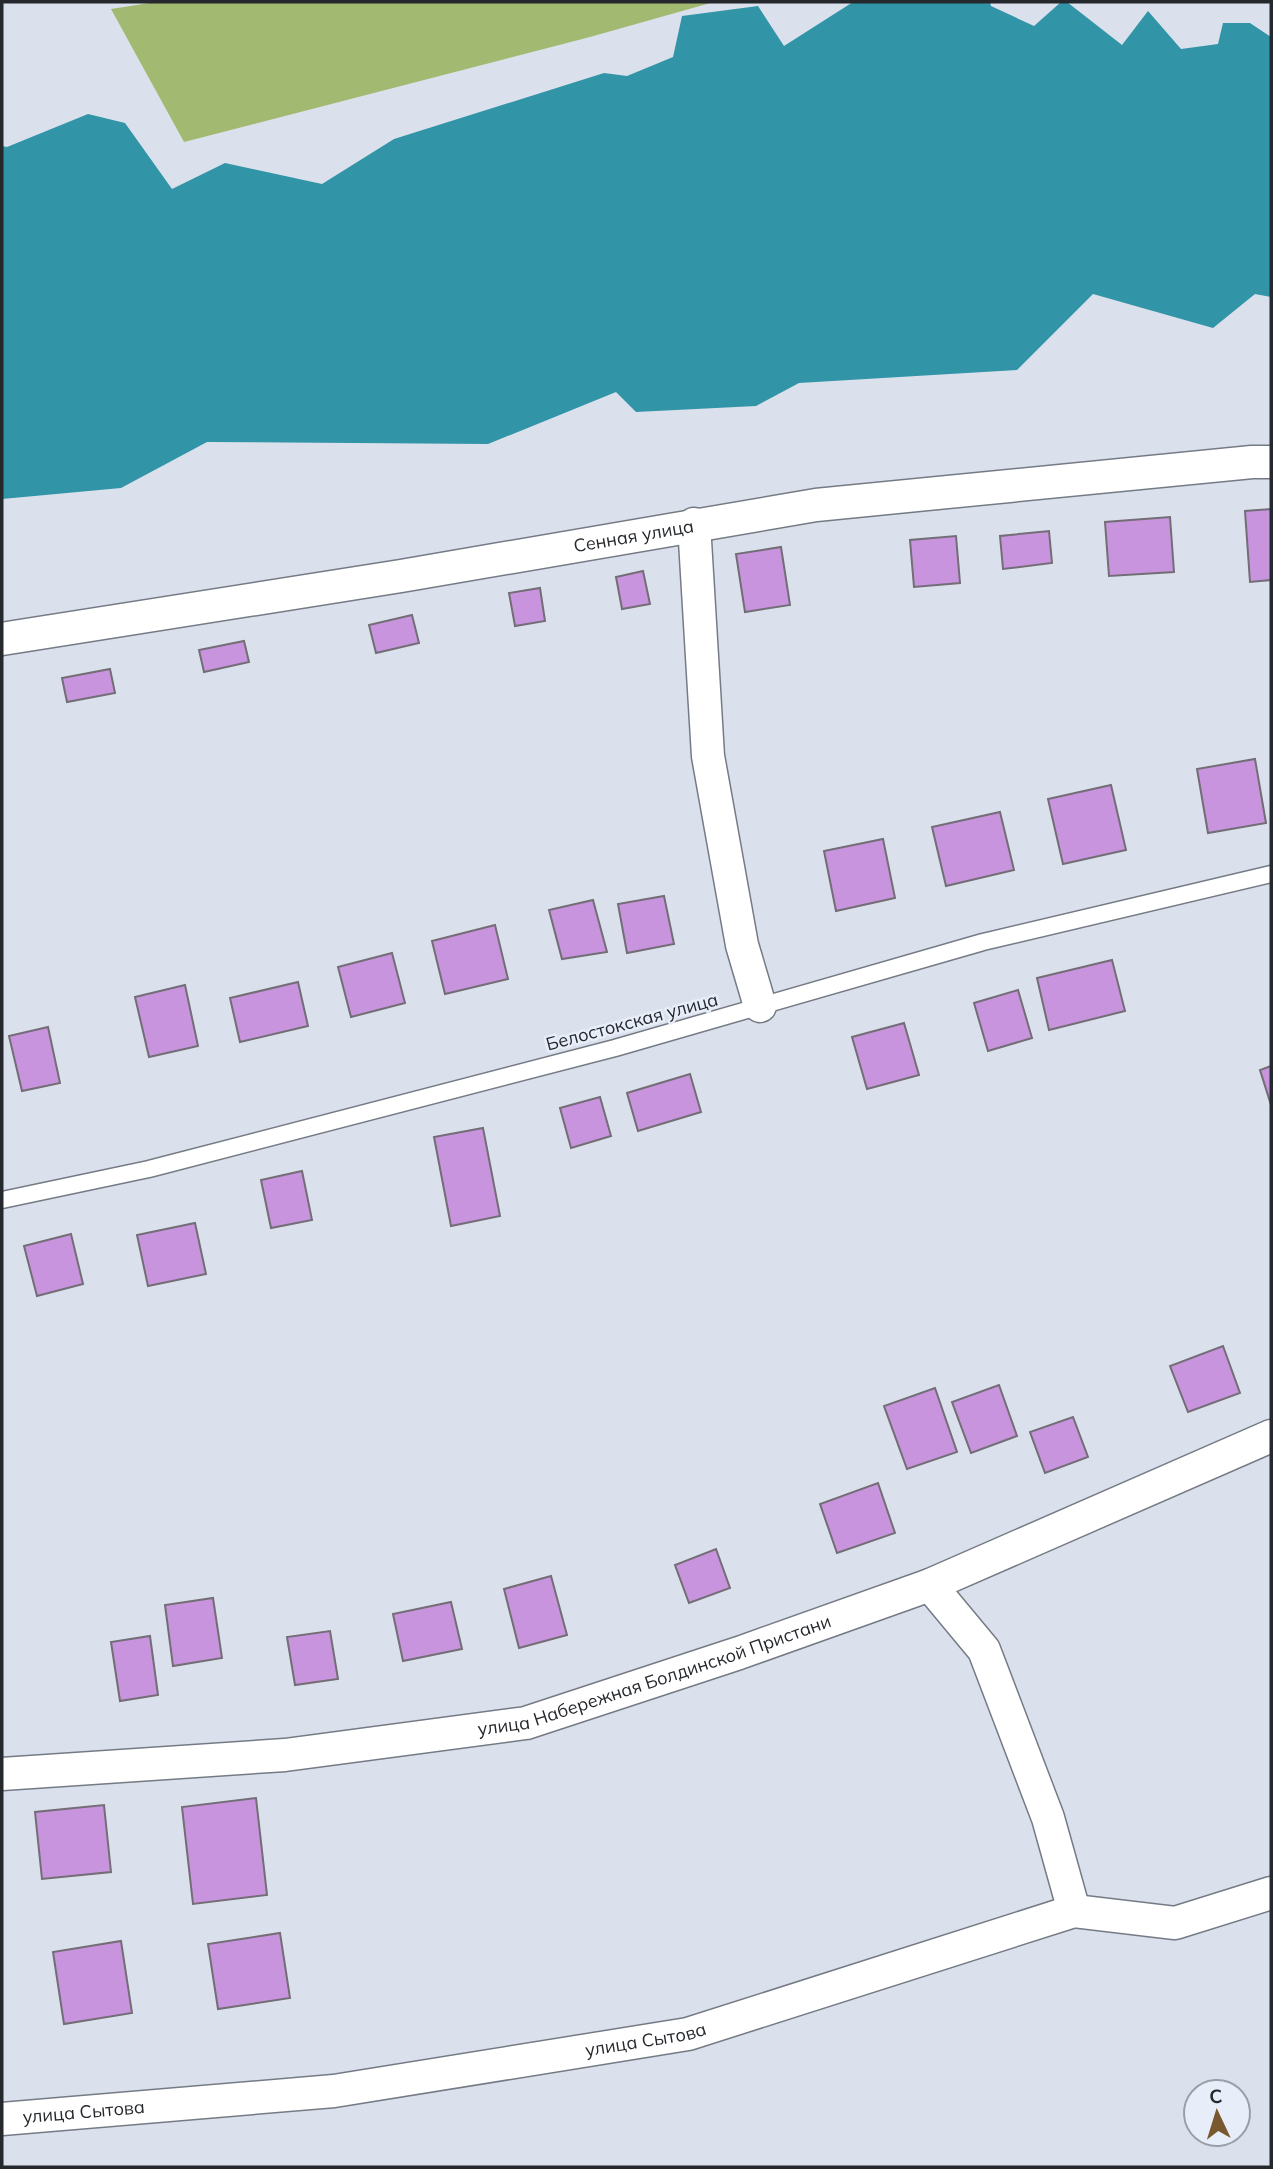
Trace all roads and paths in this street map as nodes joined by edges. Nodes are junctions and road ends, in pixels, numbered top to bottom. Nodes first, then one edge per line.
1 (1271, 463) edge
2 (694, 524) junction
3 (2, 639) edge
4 (1271, 874) edge
5 (760, 1006) junction
6 (2, 1200) edge
7 (1271, 1436) edge
8 (930, 1585) junction
9 (2, 1774) edge
10 (1271, 1893) edge
11 (1074, 1911) junction
12 (2, 2119) edge

1 - 2 street, Сенная улица
2 - 3 street, Сенная улица
2 - 5 street
4 - 5 lane, Белостокская улица
5 - 6 lane, Белостокская улица
7 - 8 street, улица Набережная Болдинской Пристани
8 - 9 street, улица Набережная Болдинской Пристани
8 - 11 street
10 - 11 street, улица Сытова
11 - 12 street, улица Сытова

